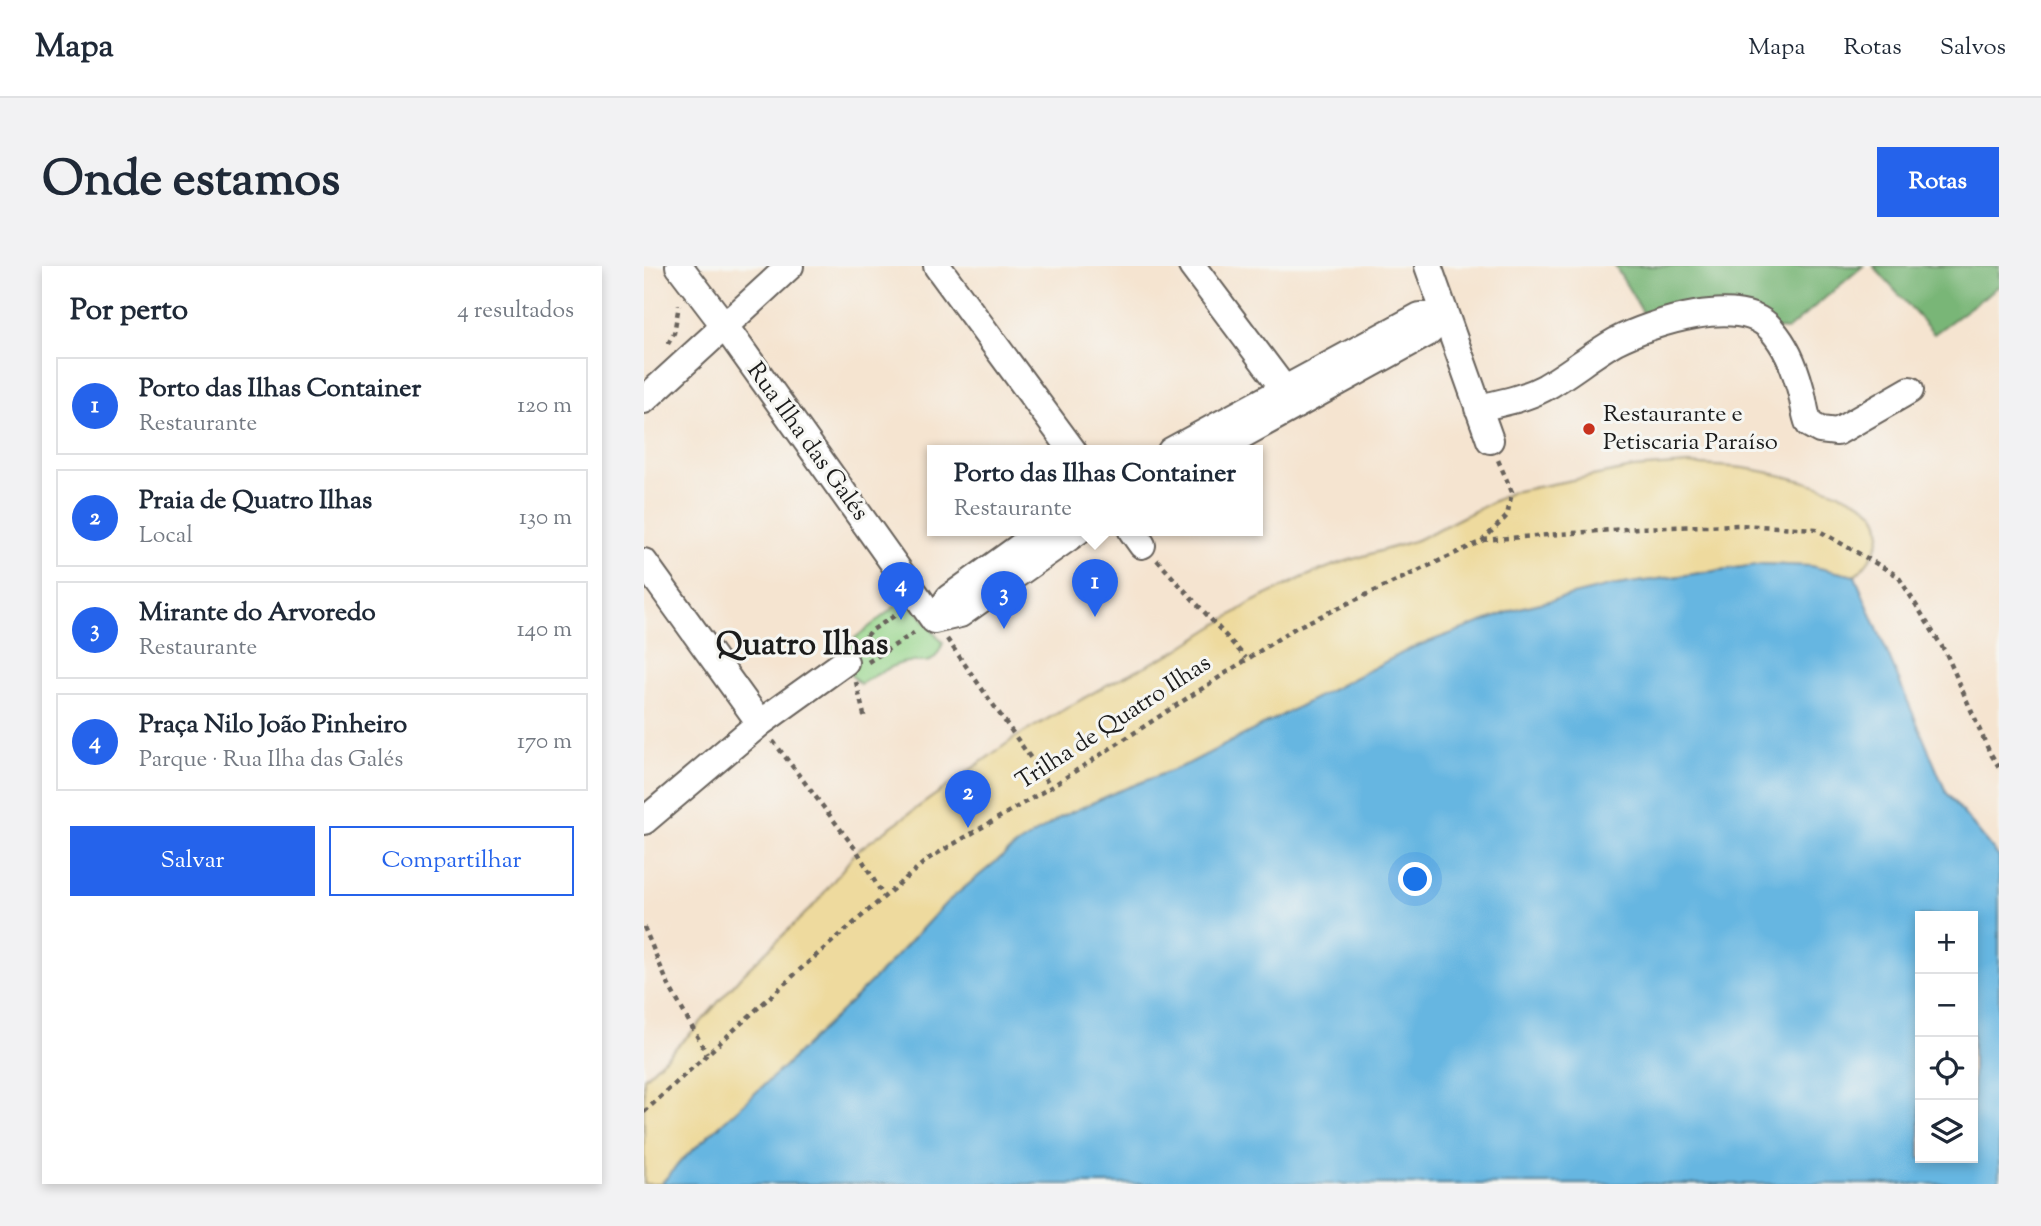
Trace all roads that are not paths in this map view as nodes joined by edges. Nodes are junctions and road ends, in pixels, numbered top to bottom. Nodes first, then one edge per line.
1 (679, 266) edge
2 (790, 266) edge
3 (937, 266) edge
4 (1192, 266) edge
5 (1428, 266) edge
6 (1446, 316) junction
7 (724, 325) junction
8 (1910, 390) dead end
9 (1290, 397) junction
10 (644, 400) edge
11 (1478, 408) junction
12 (1490, 440) road end
13 (1069, 445) edge
14 (1184, 445) edge
15 (1222, 445) edge
16 (1035, 536) edge
17 (1071, 536) edge
18 (644, 562) edge
19 (927, 610) junction
20 (845, 662) road end
21 (760, 723) junction
22 (644, 821) edge

1 - 7 street, Rua Ilha das Galés
2 - 7 street
3 - 13 street
4 - 9 street
5 - 6 street
6 - 9 street
6 - 11 street
7 - 10 street
7 - 19 street, Rua Ilha das Galés
8 - 11 street
9 - 14 street
9 - 15 street
11 - 12 street
16 - 19 street
17 - 19 street
18 - 21 street
20 - 21 street
21 - 22 street

